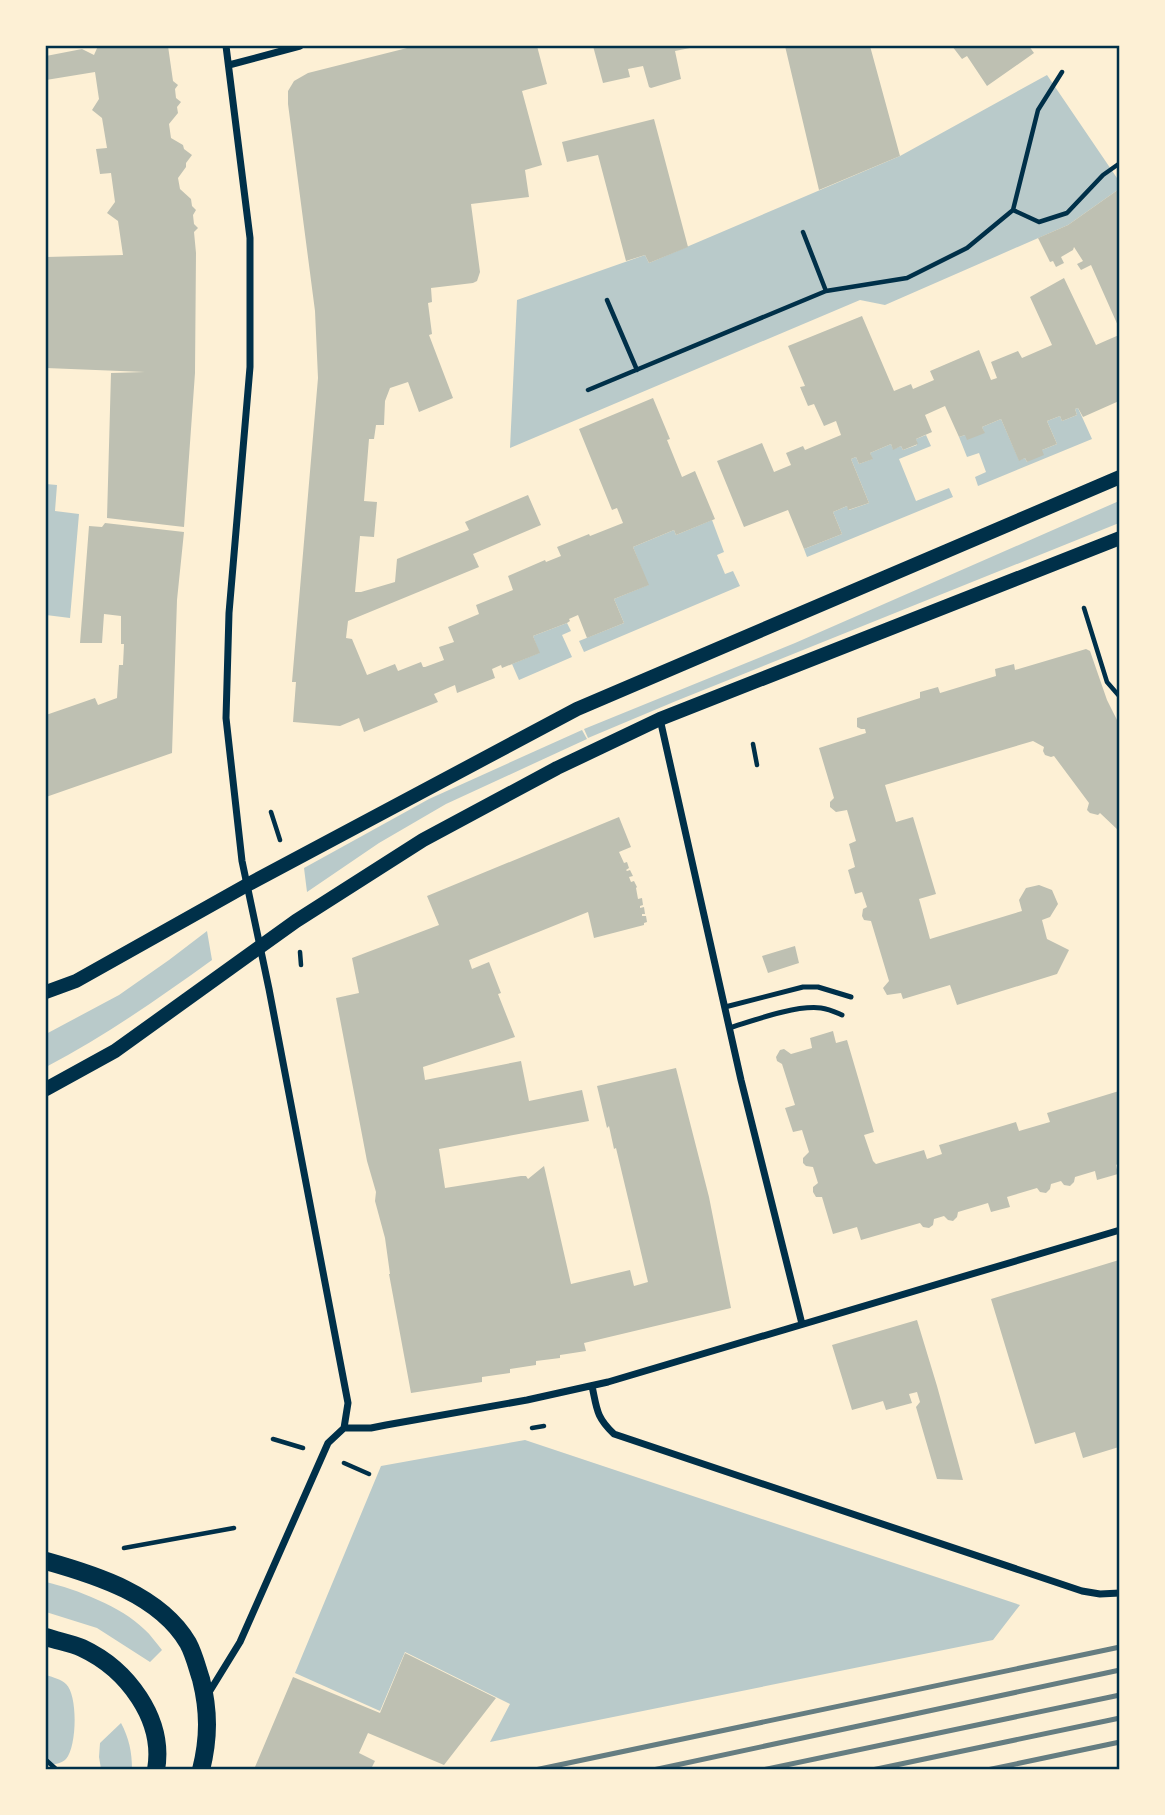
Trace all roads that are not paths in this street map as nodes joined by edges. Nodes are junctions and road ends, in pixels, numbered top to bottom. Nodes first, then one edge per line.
1 (226, 46) edge
2 (300, 46) edge
3 (229, 65) junction
4 (1119, 477) edge
5 (1119, 538) edge
6 (660, 719) junction
7 (247, 885) junction
8 (261, 947) junction
9 (46, 992) edge
10 (851, 997) dead end
11 (725, 1007) junction
12 (842, 1015) dead end
13 (729, 1028) junction
14 (46, 1089) edge
15 (1119, 1230) edge
16 (802, 1324) junction
17 (592, 1386) junction
18 (344, 1428) junction
19 (46, 1561) edge
20 (1119, 1593) edge
21 (46, 1637) edge
22 (206, 1697) junction
23 (156, 1769) edge
24 (201, 1769) edge

1 - 3 street
2 - 3 street
3 - 7 street
4 - 7 main road
5 - 6 main road
6 - 8 main road
6 - 11 street
7 - 8 street
7 - 9 main road
8 - 14 main road
8 - 18 street
10 - 11 lane
11 - 13 street
12 - 13 lane
13 - 16 street
15 - 16 street
16 - 17 street
17 - 18 street
17 - 20 street
18 - 22 street
19 - 22 main road
21 - 23 main road
22 - 24 main road

